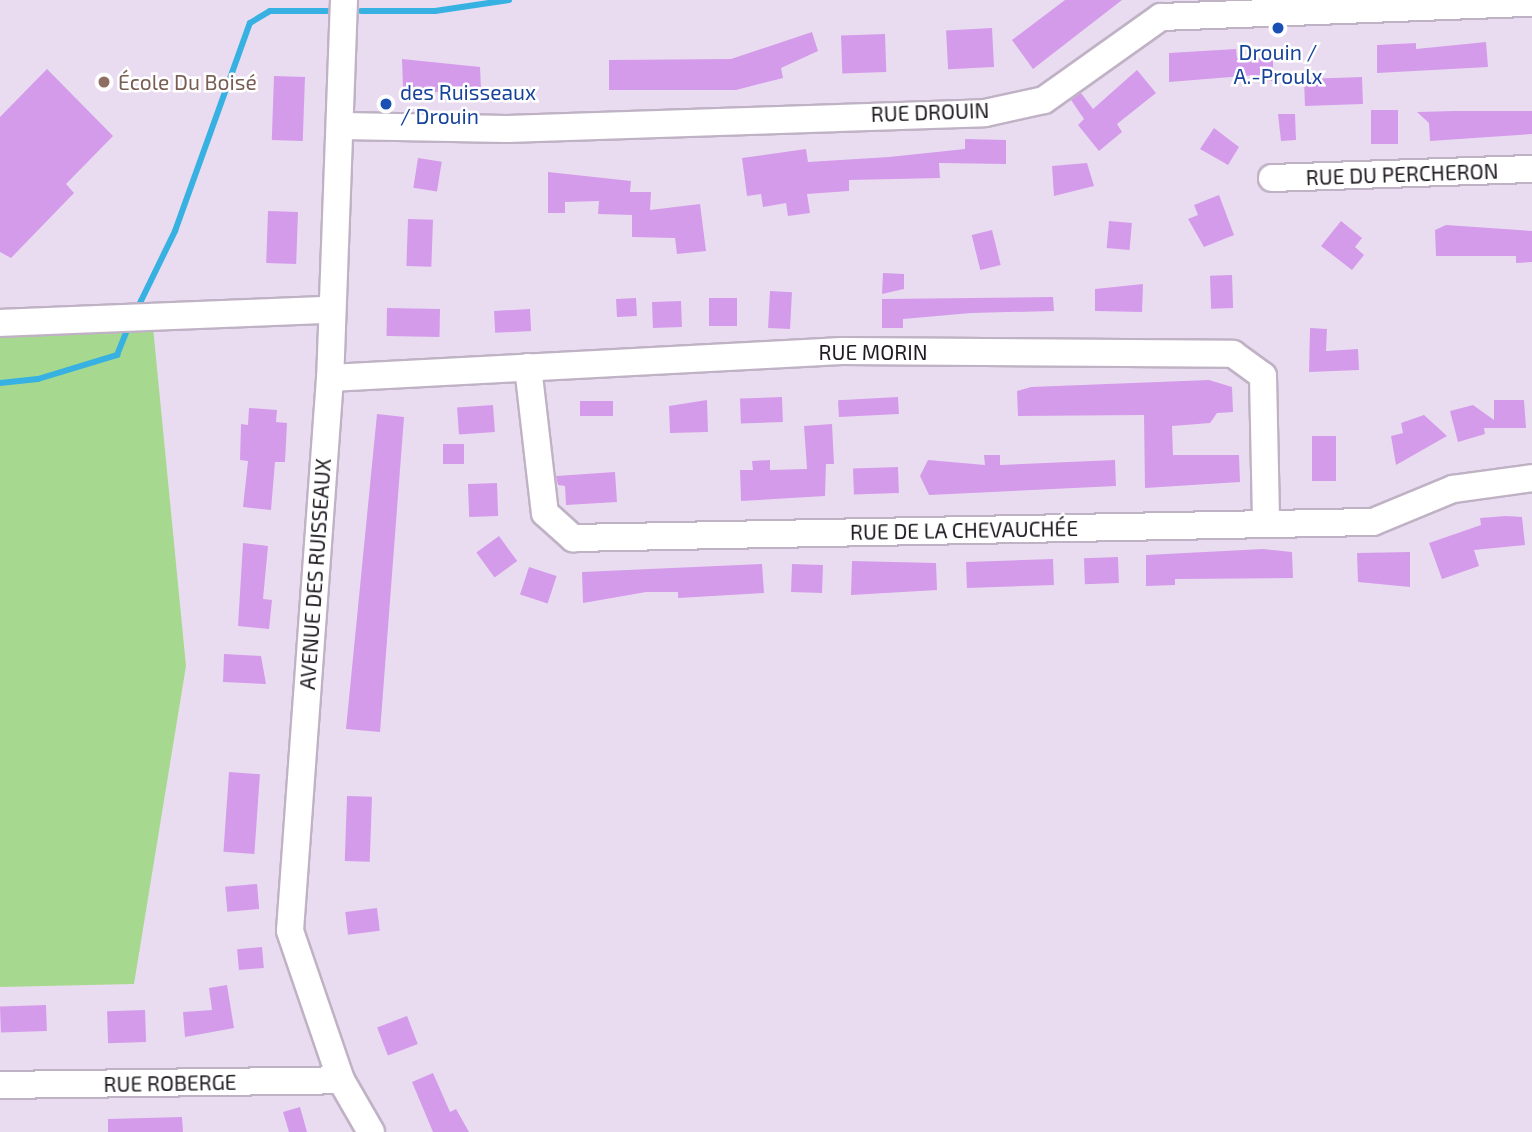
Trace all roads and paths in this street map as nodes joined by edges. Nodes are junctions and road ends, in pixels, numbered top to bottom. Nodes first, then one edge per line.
1 (344, 0) edge
2 (1532, 3) edge
3 (1276, 4) edge
4 (342, 126) junction
5 (1532, 169) edge
6 (1272, 178) dead end
7 (329, 310) junction
8 (0, 323) edge
9 (528, 367) junction
10 (330, 378) junction
11 (1532, 478) edge
12 (1266, 523) junction
13 (341, 1080) junction
14 (0, 1085) edge
15 (371, 1132) edge

1 - 4 street, AVENUE DES RUISSEAUX
2 - 3 street, RUE DROUIN
3 - 4 street, RUE DROUIN
4 - 7 street, AVENUE DES RUISSEAUX
5 - 6 street, RUE DU PERCHERON
7 - 8 street
7 - 10 street, AVENUE DES RUISSEAUX
9 - 10 street, RUE MORIN
9 - 12 street, RUE DE LA CHEVAUCHÉE
9 - 12 street, RUE MORIN
10 - 13 street, AVENUE DES RUISSEAUX
11 - 12 street, RUE DE LA CHEVAUCHÉE
13 - 14 street, RUE ROBERGE
13 - 15 street, AVENUE DES RUISSEAUX

